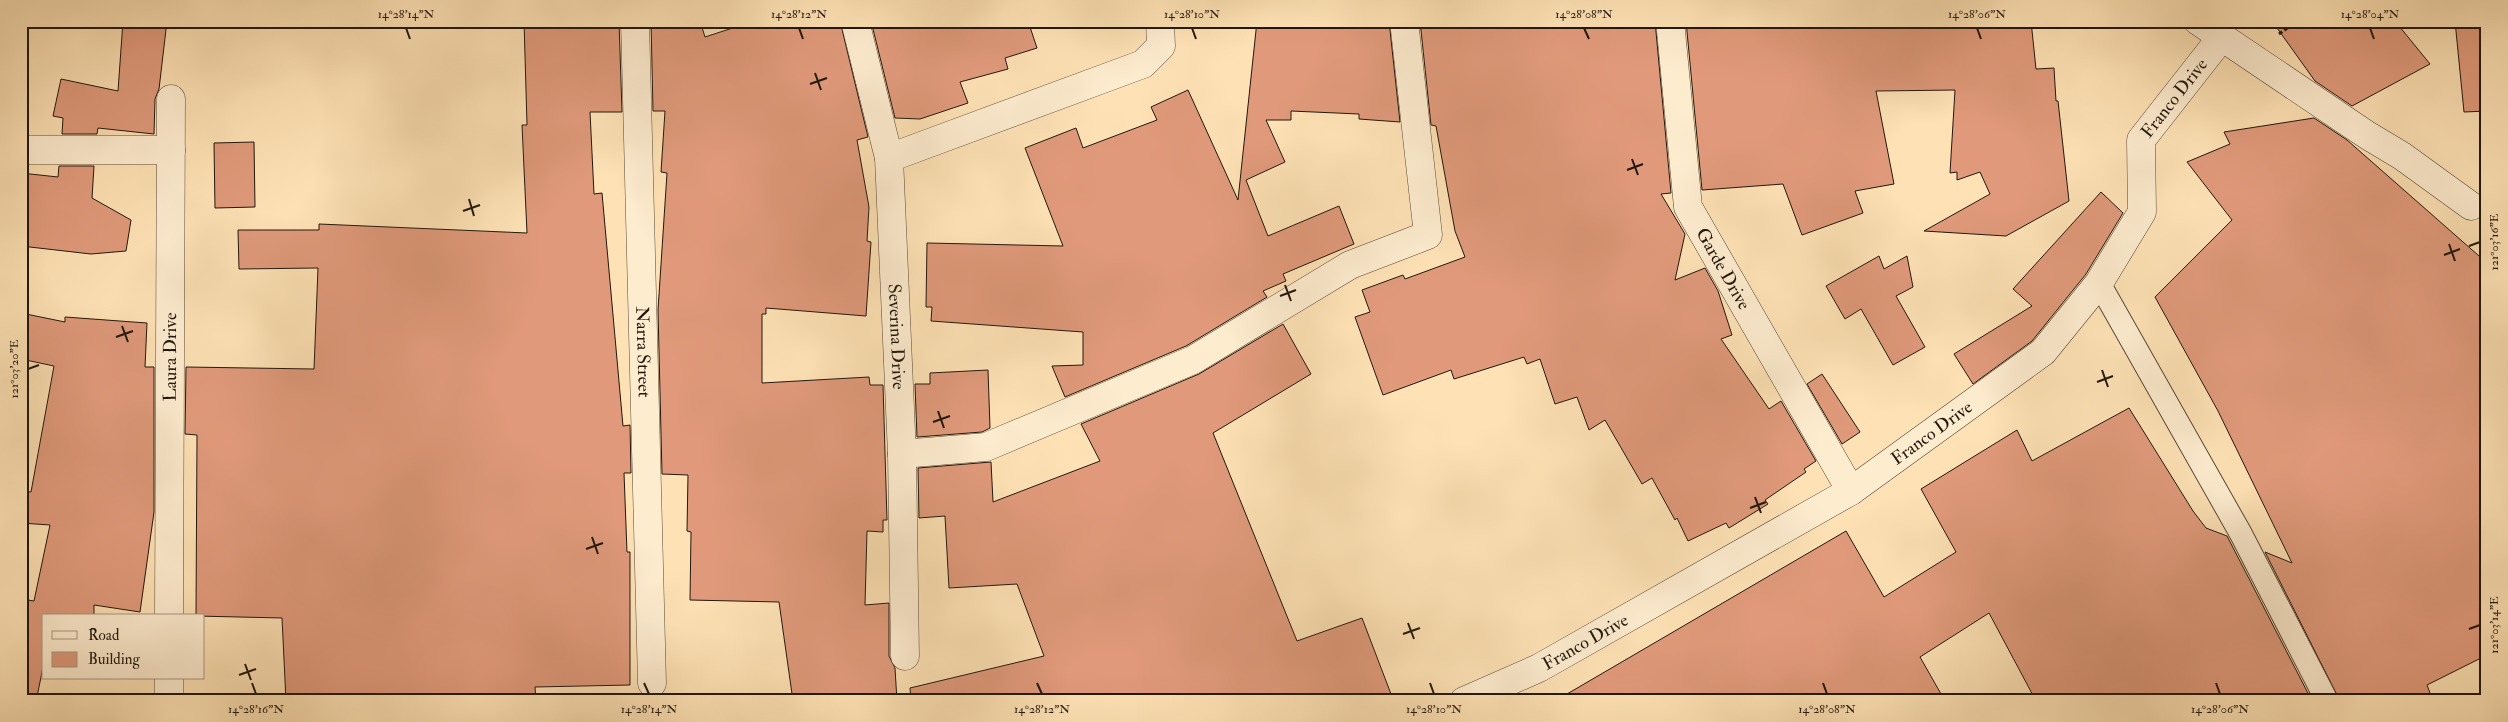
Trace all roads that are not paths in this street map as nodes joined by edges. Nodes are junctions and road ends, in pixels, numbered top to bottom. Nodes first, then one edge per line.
1 (635, 21) edge
2 (855, 21) edge
3 (1160, 21) edge
4 (1404, 21) edge
5 (1670, 21) edge
6 (2198, 21) edge
7 (2221, 38) junction
8 (171, 99) dead end
9 (21, 150) edge
10 (171, 150) junction
11 (889, 158) junction
12 (2472, 206) dead end
13 (2099, 283) junction
14 (902, 454) junction
15 (1851, 492) junction
16 (169, 614) edge
17 (905, 656) dead end
18 (169, 680) edge
19 (652, 683) dead end
20 (169, 701) edge
21 (1464, 701) edge
22 (2327, 701) edge

1 - 19 street, Narra Street
2 - 11 street, Severina Drive
3 - 11 street
4 - 14 street
5 - 15 street, Garde Drive
6 - 7 street
7 - 12 street
7 - 13 street, Franco Drive
8 - 10 street, Laura Drive
9 - 10 street
10 - 16 street, Laura Drive
11 - 14 street, Severina Drive
13 - 15 street, Franco Drive
13 - 22 lane
14 - 17 street, Severina Drive
15 - 21 street, Franco Drive
18 - 20 street

